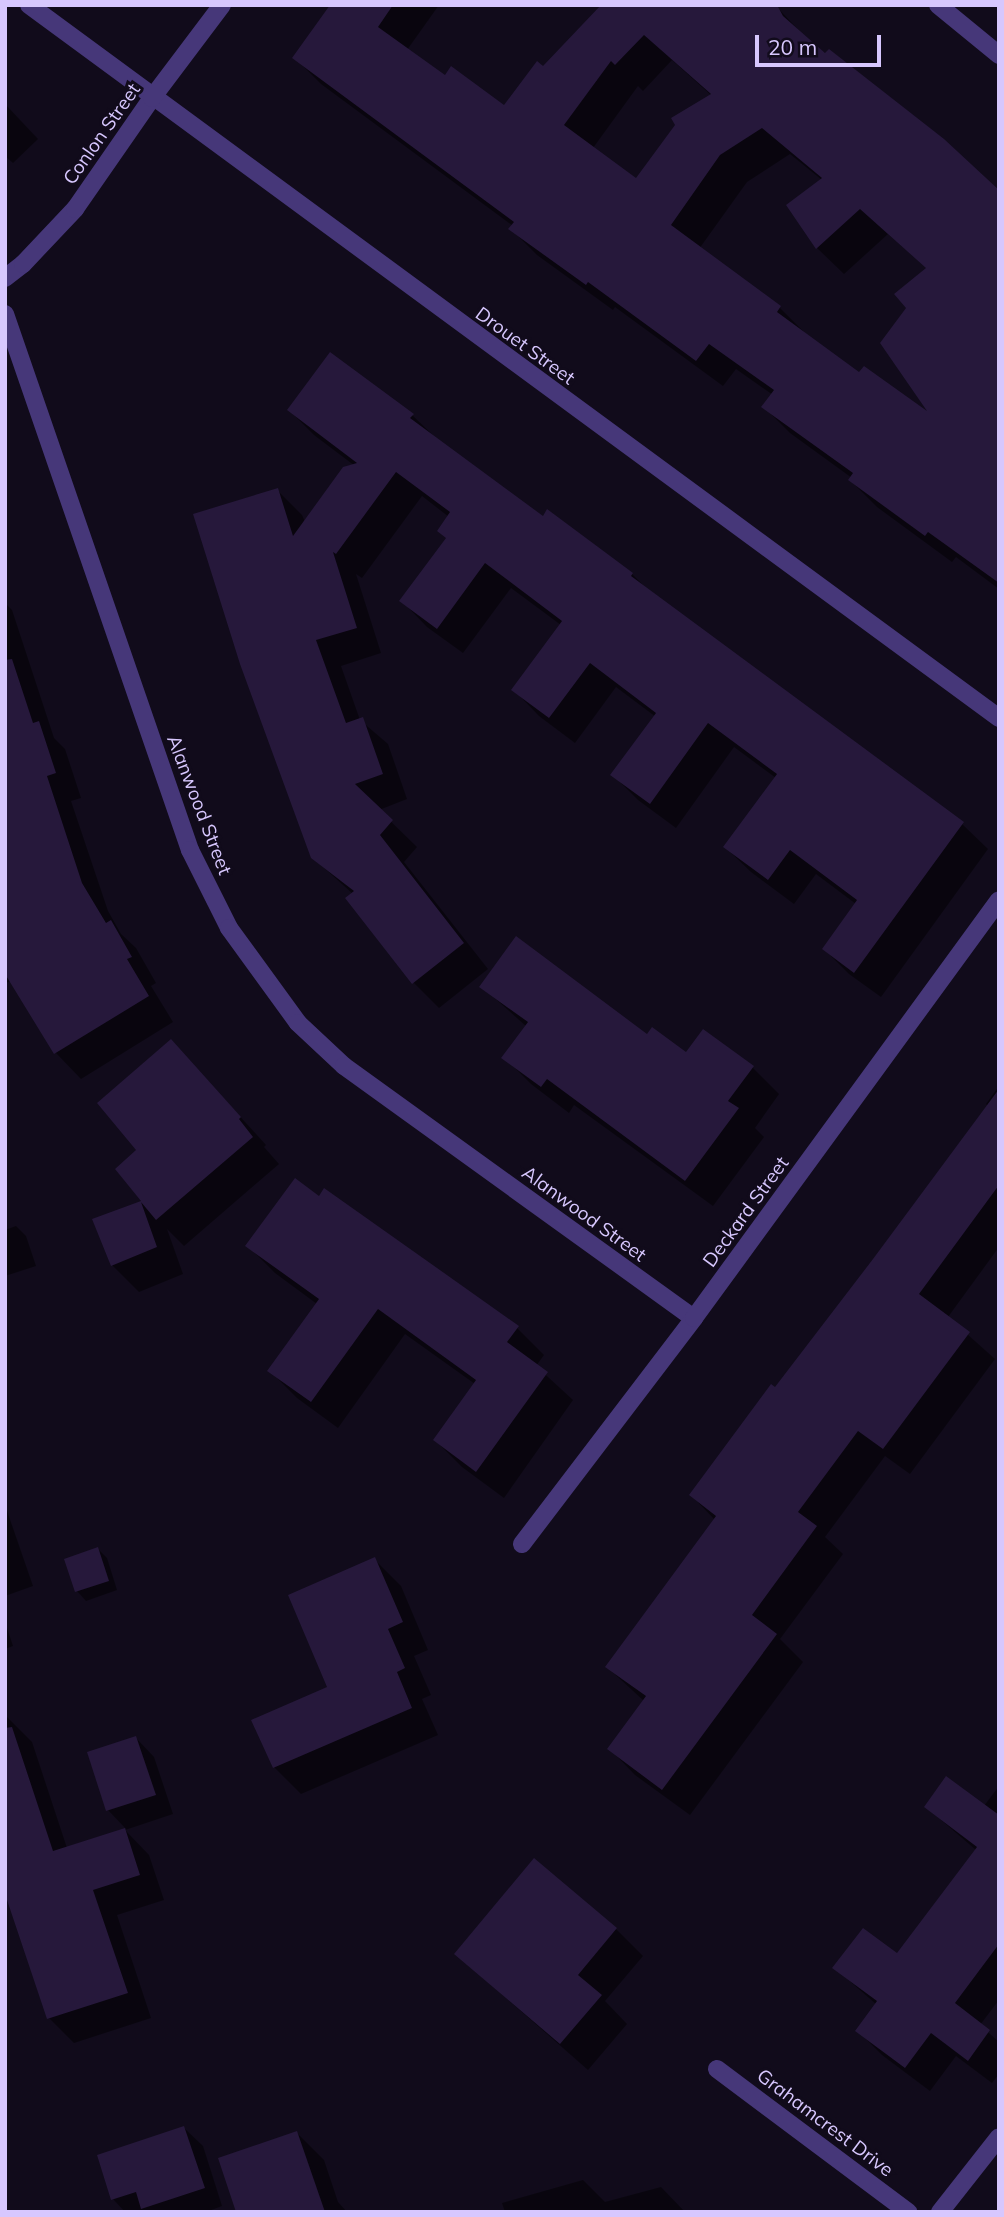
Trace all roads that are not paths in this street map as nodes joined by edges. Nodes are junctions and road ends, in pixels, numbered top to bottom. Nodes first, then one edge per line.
1 (29, 5) edge
2 (222, 5) edge
3 (938, 5) edge
4 (999, 55) edge
5 (152, 98) junction
6 (5, 278) edge
7 (5, 314) edge
8 (999, 718) edge
9 (999, 900) edge
10 (694, 1318) junction
11 (522, 1544) dead end
12 (717, 2069) dead end
13 (999, 2137) edge
14 (908, 2212) edge
15 (940, 2212) edge

1 - 5 street, Drouet Street
2 - 5 street, Conlon Street
3 - 4 street
5 - 6 street, Conlon Street
5 - 8 street, Drouet Street
7 - 10 street, Alanwood Street
9 - 10 street, Deckard Street
10 - 11 street, Deckard Street
12 - 14 street, Grahamcrest Drive
13 - 15 street

